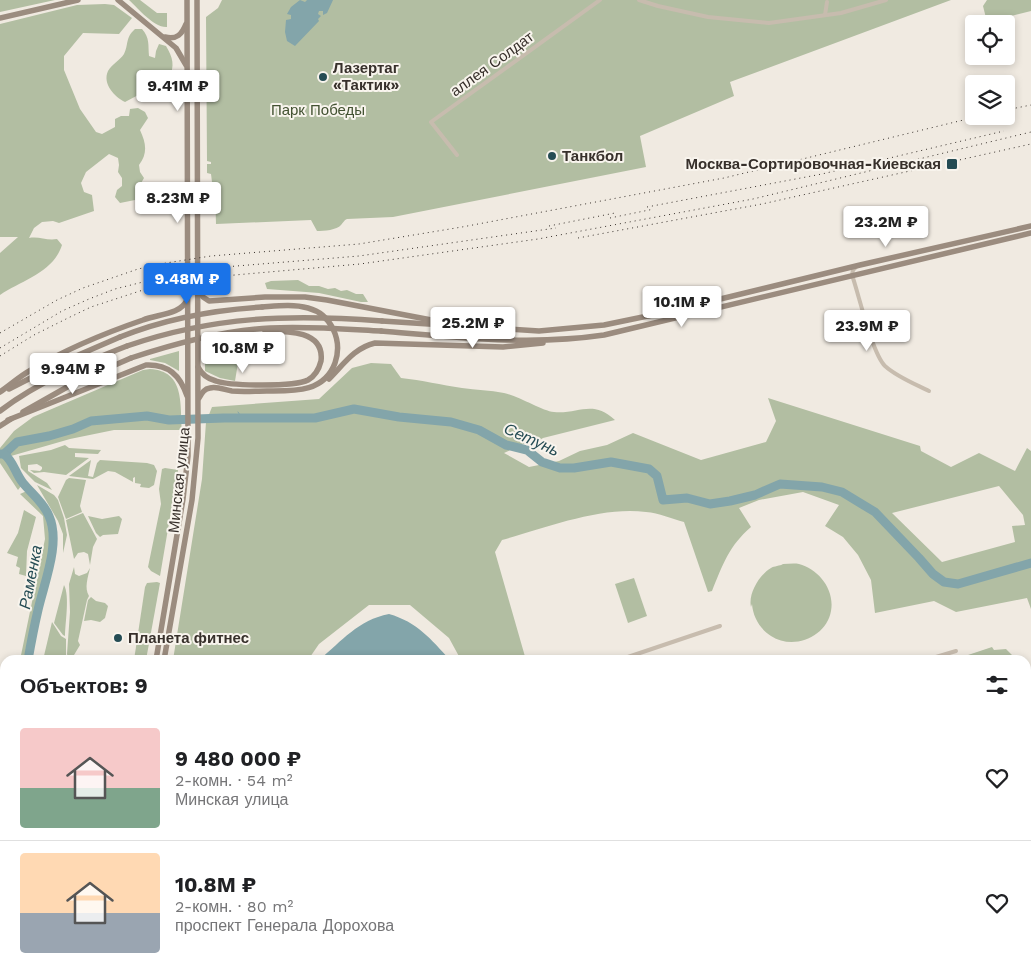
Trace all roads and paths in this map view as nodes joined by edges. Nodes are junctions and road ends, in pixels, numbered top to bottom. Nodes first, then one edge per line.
1 (78, 0) edge
2 (118, 0) edge
3 (187, 0) edge
4 (197, 0) edge
5 (600, 0) edge
6 (639, 0) edge
7 (886, 0) edge
8 (827, 2) dead end
9 (825, 15) junction
10 (0, 18) edge
11 (188, 18) junction
12 (161, 35) junction
13 (188, 72) junction
14 (457, 155) dead end
15 (1031, 226) edge
16 (1031, 233) edge
17 (860, 265) junction
18 (852, 275) junction
19 (198, 289) junction
20 (188, 296) junction
21 (474, 328) junction
22 (249, 330) junction
23 (562, 340) junction
24 (198, 365) junction
25 (312, 388) junction
26 (929, 391) dead end
27 (0, 393) edge
28 (189, 401) junction
29 (198, 402) junction
30 (0, 411) edge
31 (8, 420) junction
32 (0, 426) edge
33 (720, 626) dead end
34 (956, 651) dead end
35 (157, 655) edge
36 (165, 655) edge
37 (634, 655) edge
38 (943, 655) edge

1 - 10 main road
2 - 12 main road
3 - 11 main road, Минская улица
4 - 19 main road, Минская улица
5 - 14 street, аллея Солдат
6 - 9 street
7 - 9 street
8 - 9 street
11 - 12 main road
11 - 13 main road, Минская улица
12 - 13 main road
13 - 20 main road, Минская улица
15 - 17 main road
16 - 18 main road
17 - 18 street
17 - 21 main road
18 - 23 main road
18 - 26 street
19 - 21 main road
19 - 24 main road, Минская улица
20 - 27 main road
20 - 28 main road, Минская улица
21 - 30 main road, bridge
22 - 23 main road, bridge
22 - 24 main road, bridge
22 - 31 main road, bridge
23 - 25 main road
24 - 29 main road, Минская улица
25 - 27 main road, bridge
25 - 29 main road
28 - 31 main road
28 - 35 main road, Минская улица
29 - 36 main road, Минская улица
31 - 32 main road
33 - 37 street
34 - 38 street

